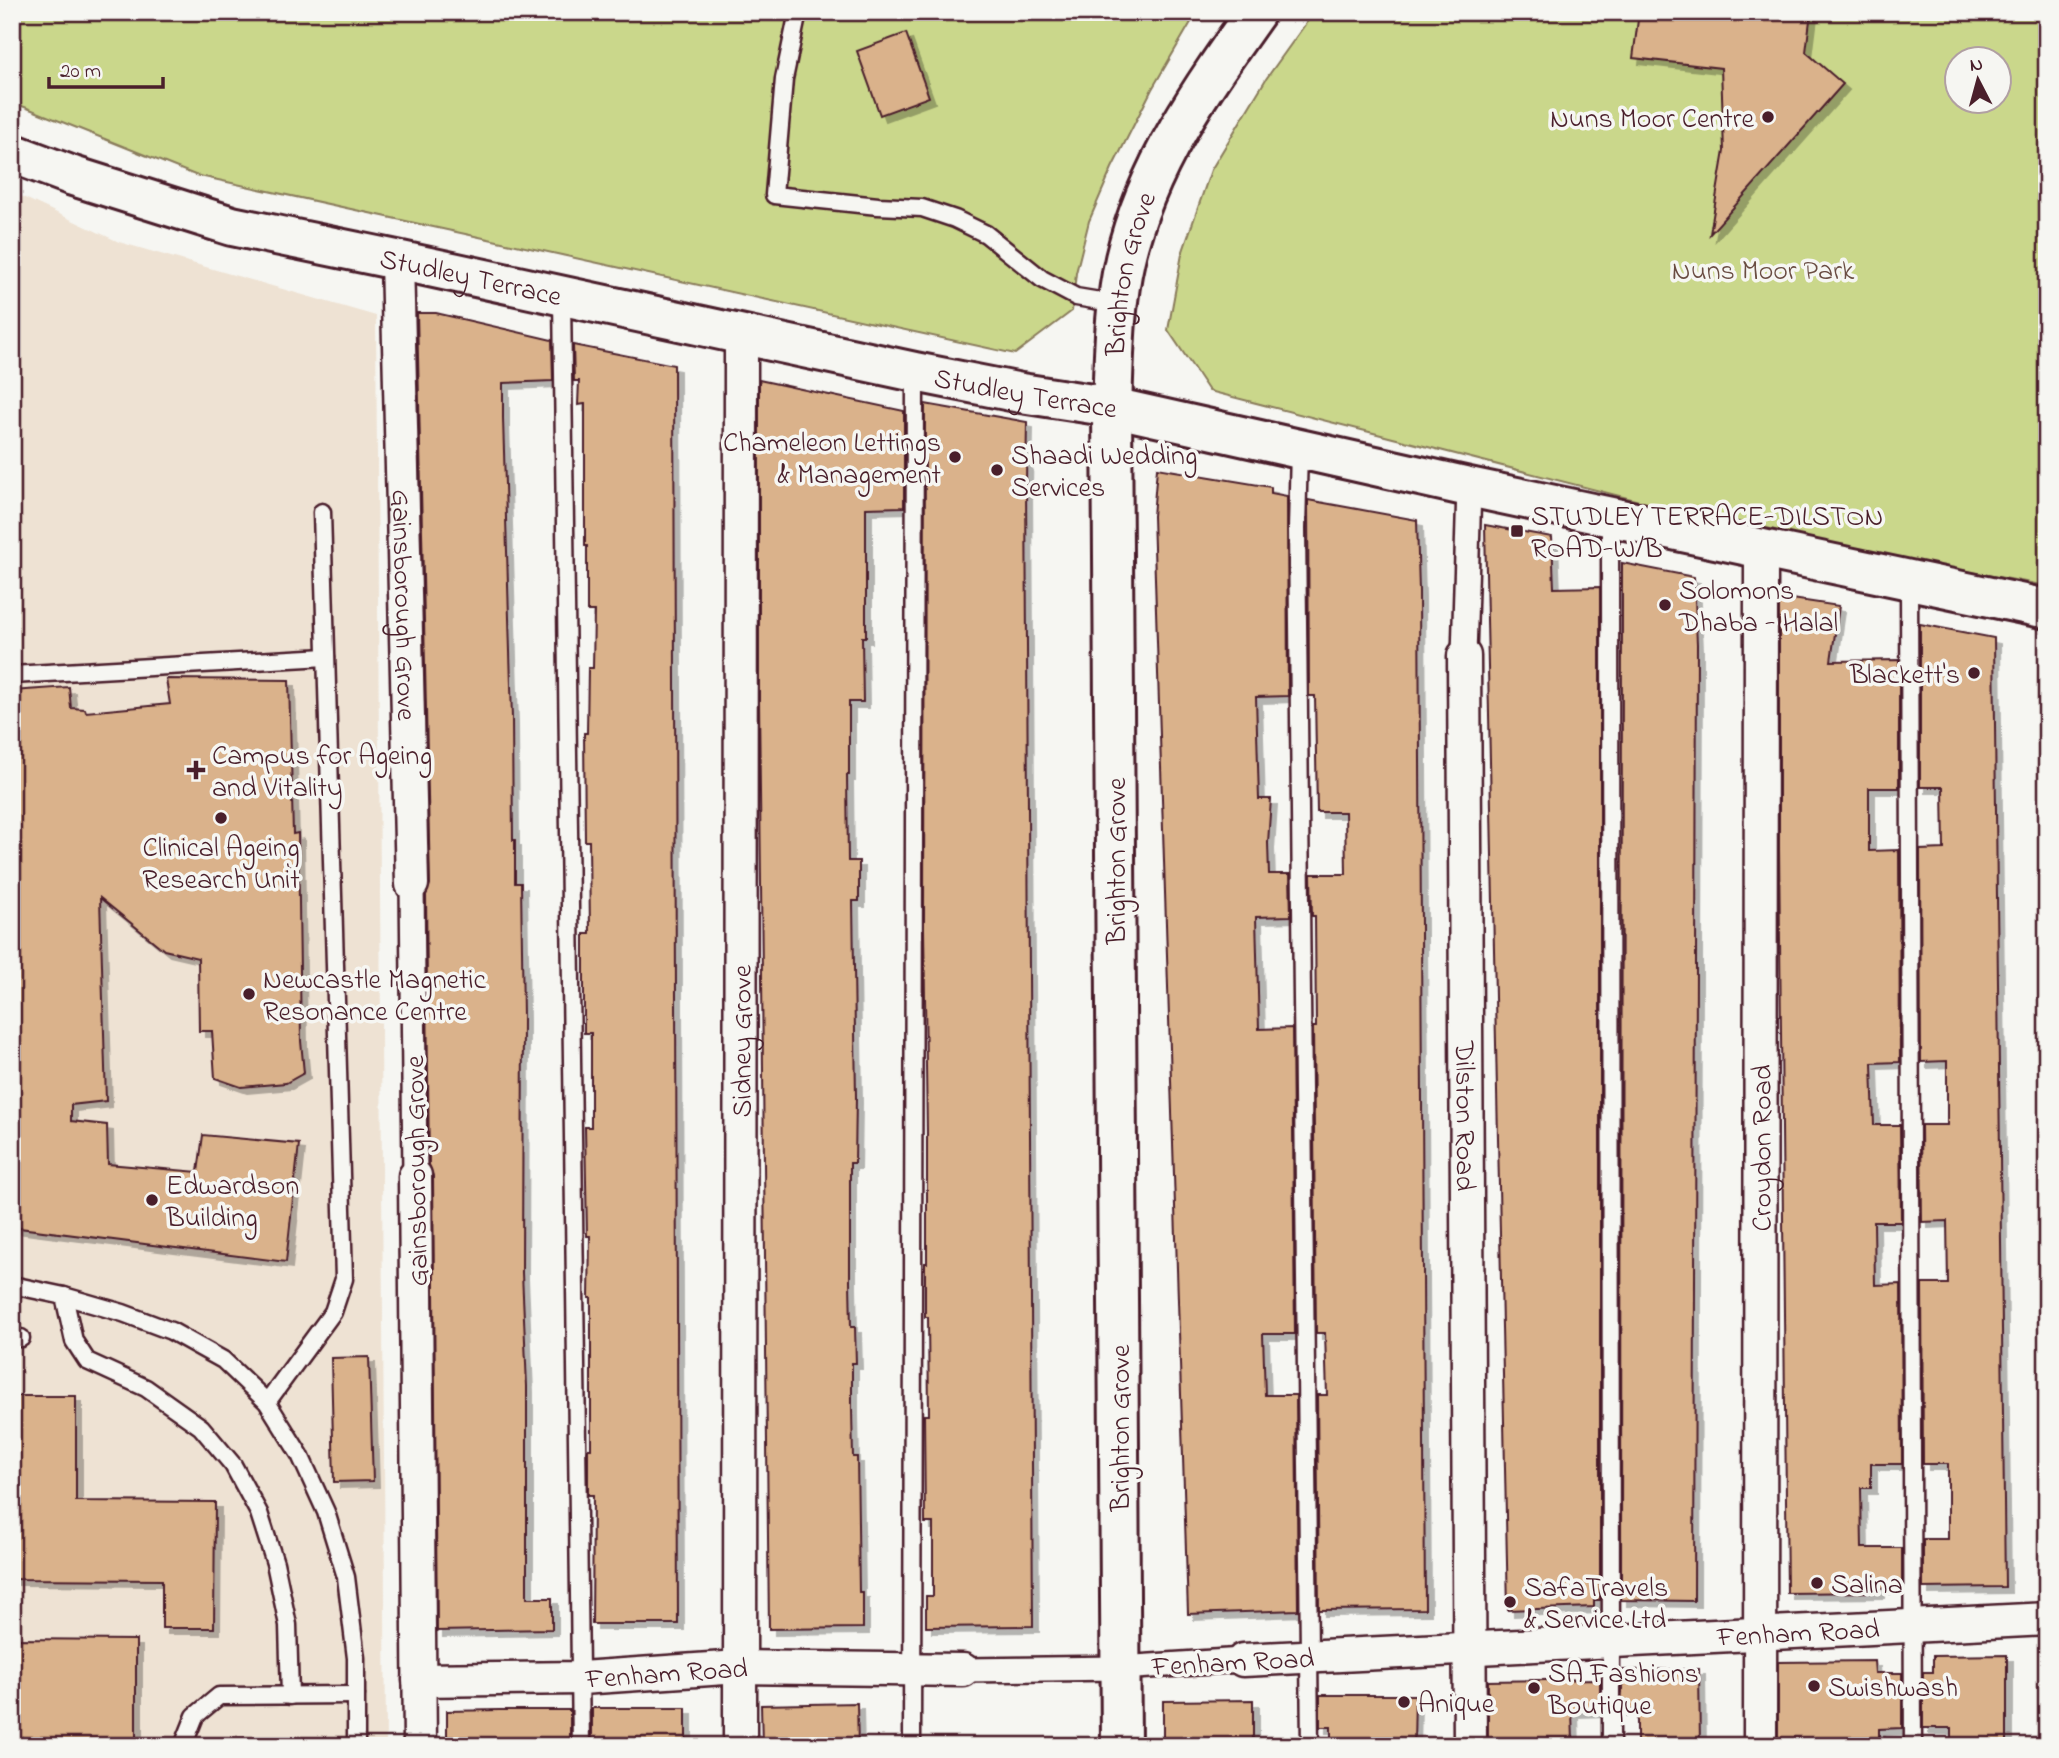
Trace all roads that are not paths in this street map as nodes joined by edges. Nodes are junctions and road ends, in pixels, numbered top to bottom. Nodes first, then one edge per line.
1 (798, 12) edge
2 (1256, 12) edge
3 (12, 153) edge
4 (397, 260) junction
5 (562, 297) junction
6 (1118, 304) junction
7 (741, 334) junction
8 (915, 372) junction
9 (1112, 407) junction
10 (1299, 449) junction
11 (1469, 487) junction
12 (322, 512) dead end
13 (1610, 517) junction
14 (1760, 550) junction
15 (1909, 581) junction
16 (2047, 609) edge
17 (1464, 656) joint
18 (326, 657) junction
19 (12, 675) edge
20 (412, 884) joint
21 (415, 1176) joint
22 (12, 1285) edge
23 (64, 1296) junction
24 (267, 1402) junction
25 (2047, 1619) edge
26 (1912, 1626) junction
27 (1760, 1634) junction
28 (1610, 1642) junction
29 (1470, 1649) junction
30 (1310, 1657) junction
31 (1243, 1660) joint
32 (739, 1667) junction
33 (1120, 1668) junction
34 (911, 1669) junction
35 (963, 1670) joint
36 (581, 1678) junction
37 (419, 1681) junction
38 (356, 1695) junction
39 (290, 1696) junction
40 (183, 1746) edge
41 (356, 1746) edge
42 (420, 1746) edge
43 (581, 1746) edge
44 (740, 1746) edge
45 (912, 1746) edge
46 (1121, 1746) edge
47 (1310, 1746) edge
48 (1470, 1746) edge
49 (1611, 1746) edge
50 (1760, 1746) edge
51 (1913, 1746) edge

1 - 6 lane
2 - 6 street, Brighton Grove
3 - 4 street, Studley Terrace
4 - 5 street, Studley Terrace
4 - 20 street, Gainsborough Grove
5 - 7 street, Studley Terrace
5 - 36 lane
6 - 9 street, Brighton Grove
7 - 8 street, Studley Terrace
7 - 32 street, Sidney Grove
8 - 9 street, Studley Terrace
8 - 34 lane
9 - 10 street, Studley Terrace
9 - 33 street, Brighton Grove
10 - 11 street, Studley Terrace
10 - 30 lane
11 - 13 street, Studley Terrace
11 - 17 street, Dilston Road
12 - 18 lane
13 - 14 street, Studley Terrace
13 - 28 lane
14 - 15 street, Studley Terrace
14 - 27 street, Croydon Road
15 - 16 street, Studley Terrace
15 - 26 lane
17 - 29 street, Dilston Road
18 - 19 lane
18 - 24 lane
20 - 21 street, Gainsborough Grove
21 - 37 street, Gainsborough Grove
22 - 23 lane
23 - 24 lane
23 - 39 lane
24 - 38 lane
25 - 26 street, Fenham Road
26 - 27 street, Fenham Road
26 - 51 lane
27 - 28 street, Fenham Road
27 - 50 street, Croydon Road
28 - 29 street, Fenham Road
28 - 49 lane
29 - 30 street, Fenham Road
29 - 48 street, Dilston Road
30 - 31 street, Fenham Road
30 - 47 lane
31 - 33 street, Fenham Road
32 - 34 street, Fenham Road
32 - 36 street, Fenham Road
32 - 44 street, Sidney Grove
33 - 35 street, Fenham Road
33 - 46 street, Brighton Grove
34 - 35 street, Fenham Road
34 - 45 lane
36 - 37 street, Fenham Road
36 - 43 lane
37 - 42 street, Gainsborough Grove
38 - 39 lane
38 - 41 lane
39 - 40 lane

